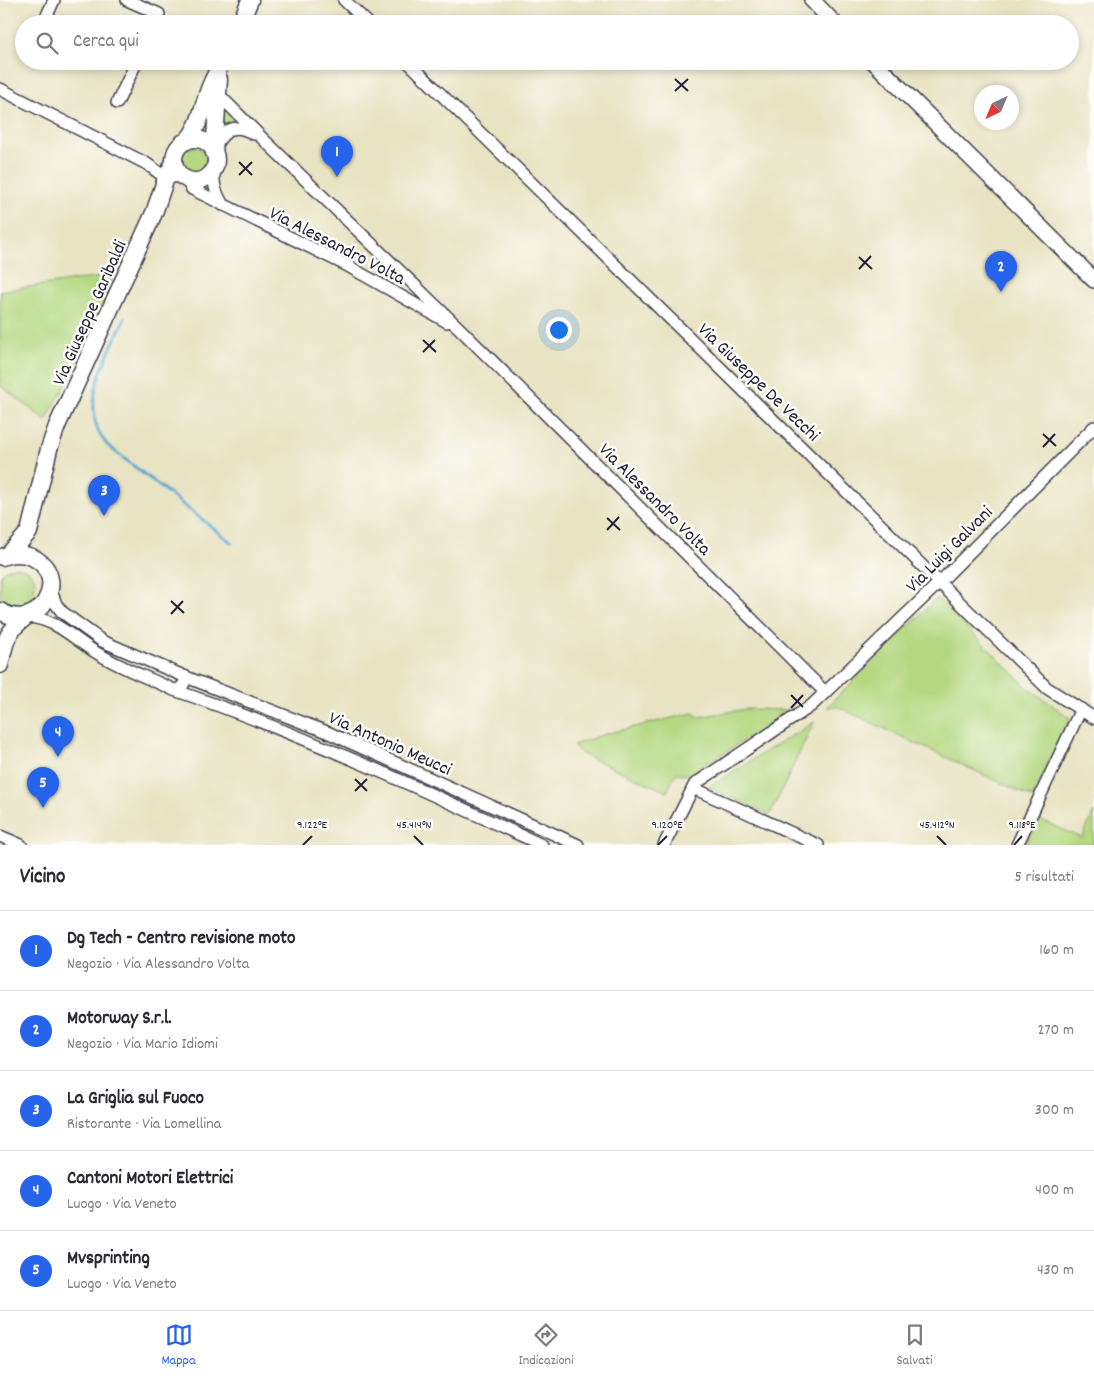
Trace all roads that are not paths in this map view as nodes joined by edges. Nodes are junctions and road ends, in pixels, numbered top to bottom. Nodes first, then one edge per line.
1 (54, 0) edge
2 (127, 0) edge
3 (250, 0) edge
4 (344, 0) edge
5 (812, 0) edge
6 (47, 15) edge
7 (150, 15) edge
8 (244, 15) edge
9 (360, 15) edge
10 (827, 15) edge
11 (132, 70) edge
12 (218, 70) edge
13 (220, 70) edge
14 (416, 70) edge
15 (882, 70) edge
16 (0, 89) edge
17 (218, 92) junction
18 (117, 103) dead end
19 (263, 139) junction
20 (187, 140) junction
21 (214, 155) junction
22 (147, 164) junction
23 (177, 172) junction
24 (223, 206) junction
25 (1094, 280) edge
26 (461, 330) junction
27 (1094, 427) edge
28 (29, 532) junction
29 (4, 556) edge
30 (38, 561) junction
31 (940, 582) junction
32 (50, 588) junction
33 (0, 611) edge
34 (26, 617) junction
35 (0, 618) edge
36 (6, 640) junction
37 (0, 665) edge
38 (186, 677) junction
39 (174, 690) junction
40 (825, 692) junction
41 (1081, 709) junction
42 (1094, 718) edge
43 (693, 788) junction
44 (0, 836) edge
45 (538, 844) edge
46 (21, 845) edge
47 (578, 845) edge
48 (664, 845) edge
49 (818, 845) edge
50 (1017, 845) edge

1 - 6 street
2 - 7 street
3 - 8 main road
4 - 9 street
5 - 10 street
11 - 18 street
12 - 20 main road
13 - 17 main road
14 - 31 street, Via Giuseppe De Vecchi
15 - 25 street
16 - 22 street, Via Alessandro Volta
17 - 19 street, Via Alessandro Volta
17 - 21 main road
19 - 21 street, Via Alessandro Volta
19 - 26 street, Via Alessandro Volta
20 - 21 main road
20 - 23 main road
21 - 23 main road
21 - 24 street
22 - 23 street, Via Alessandro Volta
22 - 23 street
23 - 24 street, Via Alessandro Volta
23 - 28 main road, Via Giuseppe Garibaldi
24 - 26 street, Via Alessandro Volta
26 - 40 street, Via Alessandro Volta
27 - 31 street, Via Luigi Galvani
28 - 29 main road
28 - 30 main road
29 - 30 main road
30 - 32 main road
31 - 40 street, Via Luigi Galvani
31 - 41 street, Via Giuseppe De Vecchi
32 - 34 main road
32 - 38 street, Via Antonio Meucci
33 - 34 main road
34 - 36 main road
34 - 39 street, Via Antonio Meucci
35 - 36 main road
36 - 37 main road
38 - 39 street
38 - 47 street, Via Antonio Meucci
39 - 45 street, Via Antonio Meucci
40 - 43 street, Via Luigi Galvani
41 - 42 street, Via Giuseppe De Vecchi
41 - 50 street
43 - 48 street
43 - 49 street
44 - 46 street

